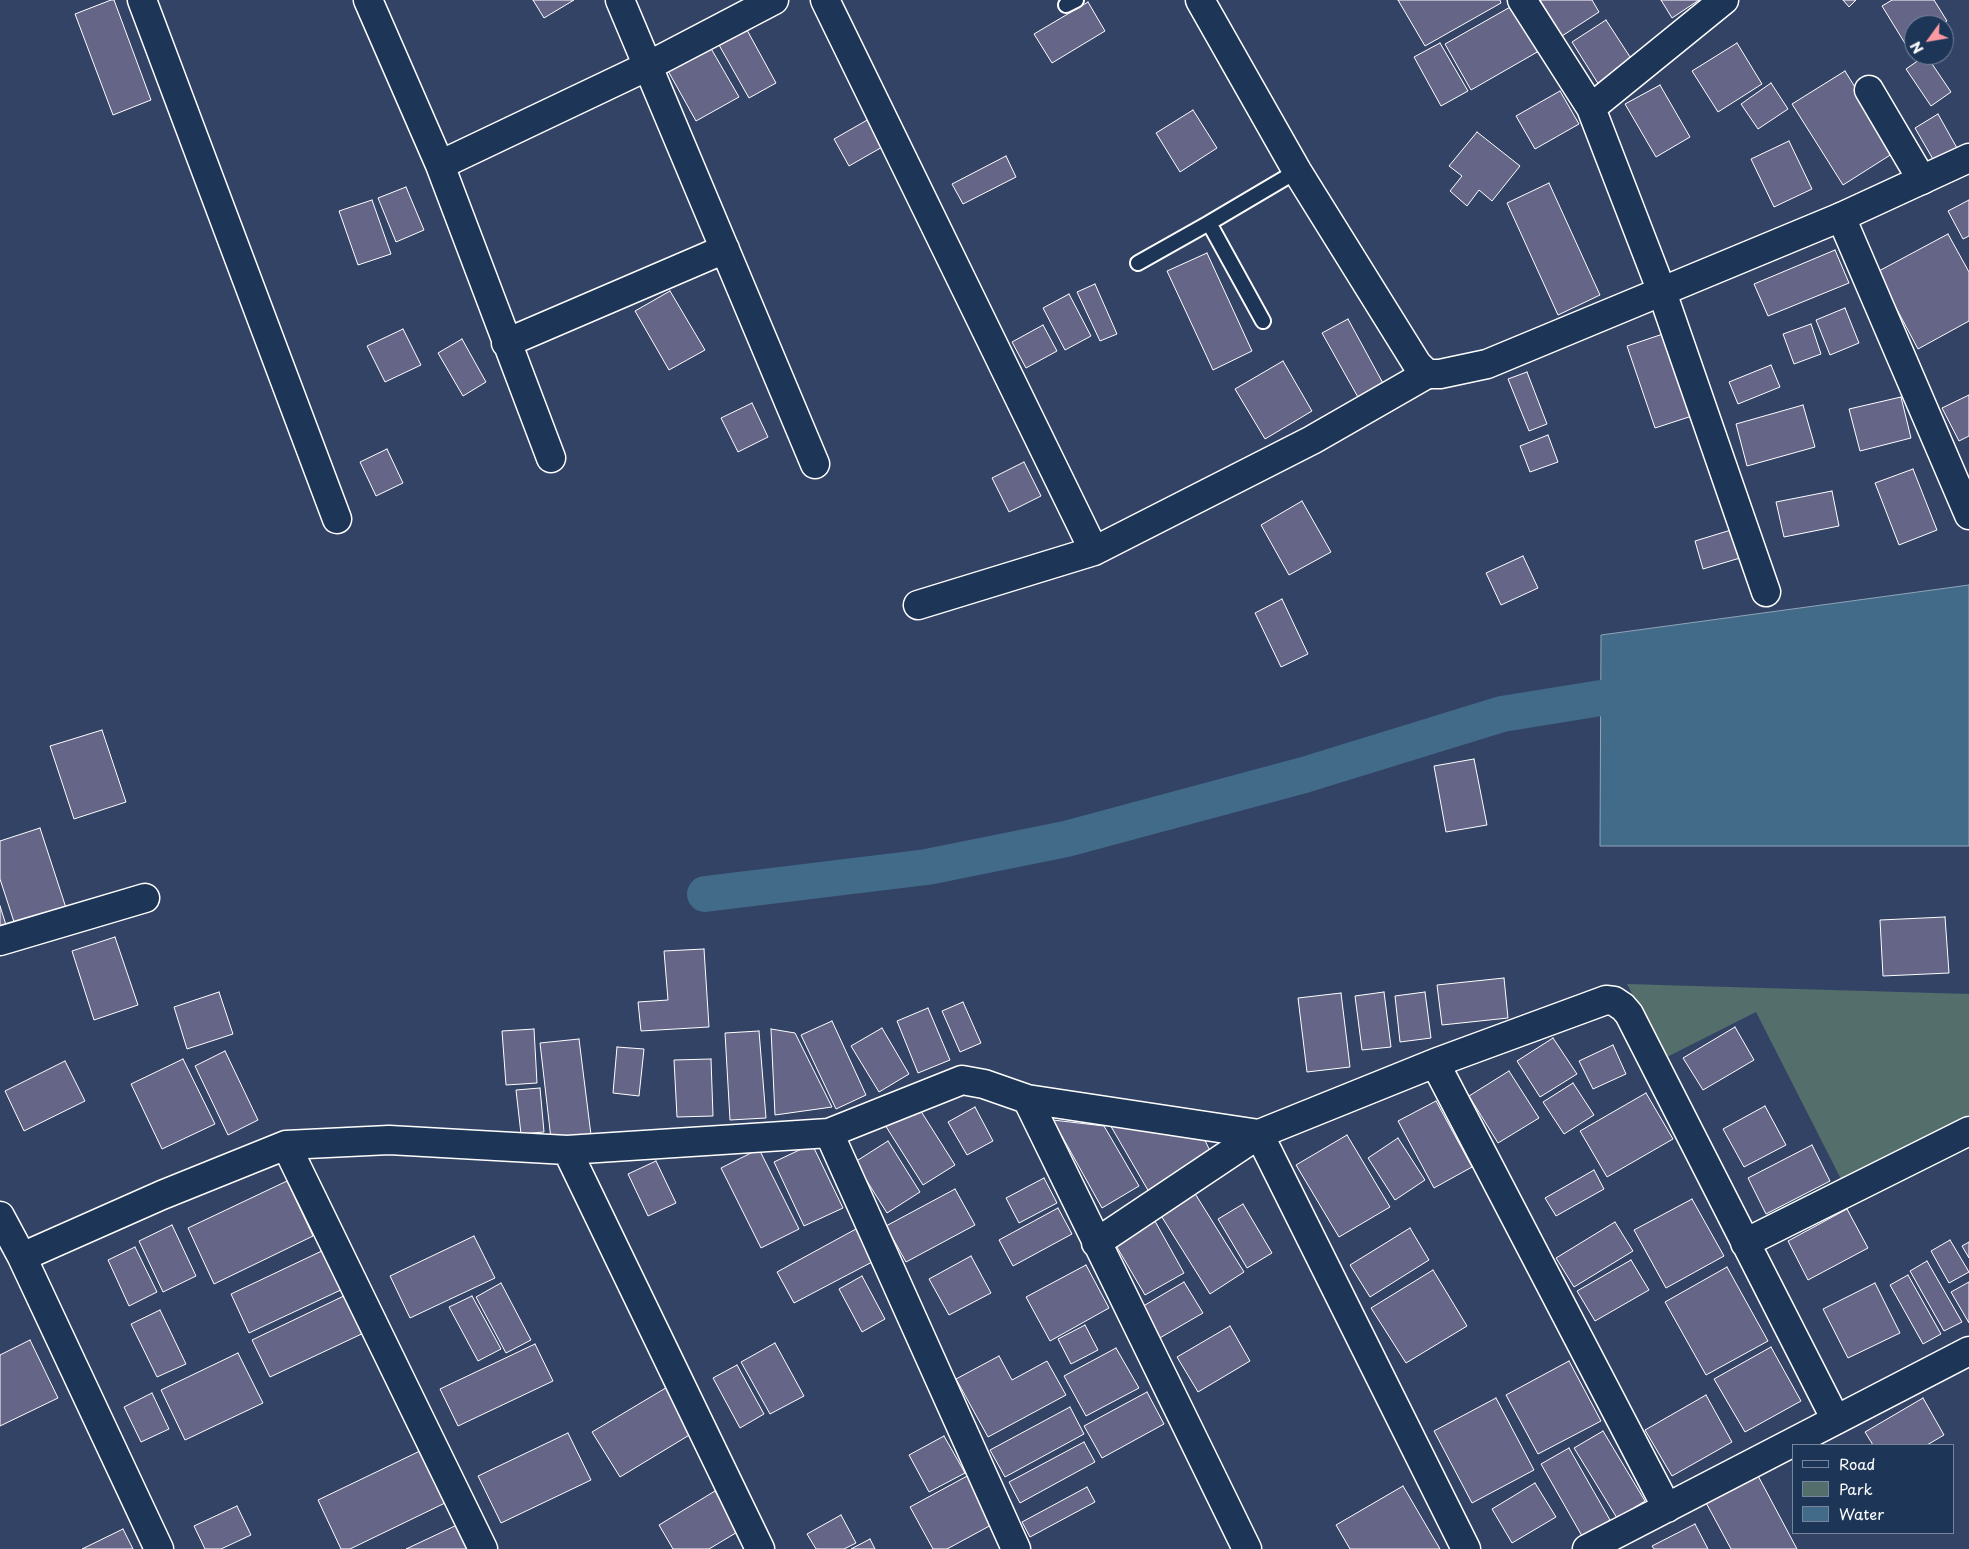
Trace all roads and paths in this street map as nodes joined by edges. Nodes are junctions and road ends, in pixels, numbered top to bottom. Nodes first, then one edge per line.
1 (142, 0) edge
2 (368, 0) edge
3 (620, 0) edge
4 (774, 0) edge
5 (825, 0) edge
6 (1200, 0) edge
7 (1522, 0) edge
8 (1720, 1) edge
9 (648, 66) junction
10 (1868, 90) dead end
11 (1591, 108) junction
12 (1969, 158) edge
13 (440, 165) junction
14 (1297, 171) junction
15 (1922, 180) junction
16 (1841, 217) junction
17 (1209, 223) junction
18 (725, 249) junction
19 (1138, 263) dead end
20 (1662, 292) junction
21 (1263, 322) dead end
22 (506, 343) junction
23 (1427, 374) junction
24 (552, 458) dead end
25 (815, 464) dead end
26 (1969, 515) edge
27 (337, 519) dead end
28 (1094, 551) junction
29 (1766, 592) dead end
30 (918, 605) dead end
31 (145, 898) dead end
32 (0, 941) edge
33 (1435, 1062) junction
34 (1027, 1099) junction
35 (1969, 1131) edge
36 (829, 1133) junction
37 (1259, 1134) junction
38 (286, 1145) junction
39 (567, 1150) junction
40 (0, 1216) edge
41 (1096, 1243) junction
42 (1745, 1243) junction
43 (22, 1257) junction
44 (1969, 1351) edge
45 (1836, 1420) junction
46 (1667, 1508) junction
47 (159, 1549) edge
48 (483, 1549) edge
49 (760, 1549) edge
50 (1016, 1549) edge
51 (1247, 1549) edge
52 (1466, 1549) edge
53 (1587, 1549) edge

1 - 27 street
2 - 13 street
3 - 9 street
4 - 9 street
5 - 28 street
6 - 14 street
7 - 11 street
8 - 11 street
9 - 13 street
9 - 18 street
10 - 15 street
11 - 20 street
12 - 15 street
13 - 22 street
14 - 17 lane
14 - 23 street
15 - 16 street
16 - 20 street
16 - 26 street
17 - 19 lane
17 - 21 lane
18 - 22 street
18 - 25 street
20 - 23 street
20 - 29 street
22 - 24 street
23 - 28 street
28 - 30 street
31 - 32 street
33 - 37 street
33 - 42 street
33 - 46 street
34 - 36 street
34 - 37 street
34 - 41 street
35 - 42 street
36 - 39 street
36 - 50 street
37 - 41 street
37 - 52 street
38 - 39 street
38 - 43 street
38 - 48 street
39 - 49 street
40 - 43 street
41 - 51 street
42 - 45 street
43 - 47 street
44 - 45 street
45 - 46 street
46 - 53 street

